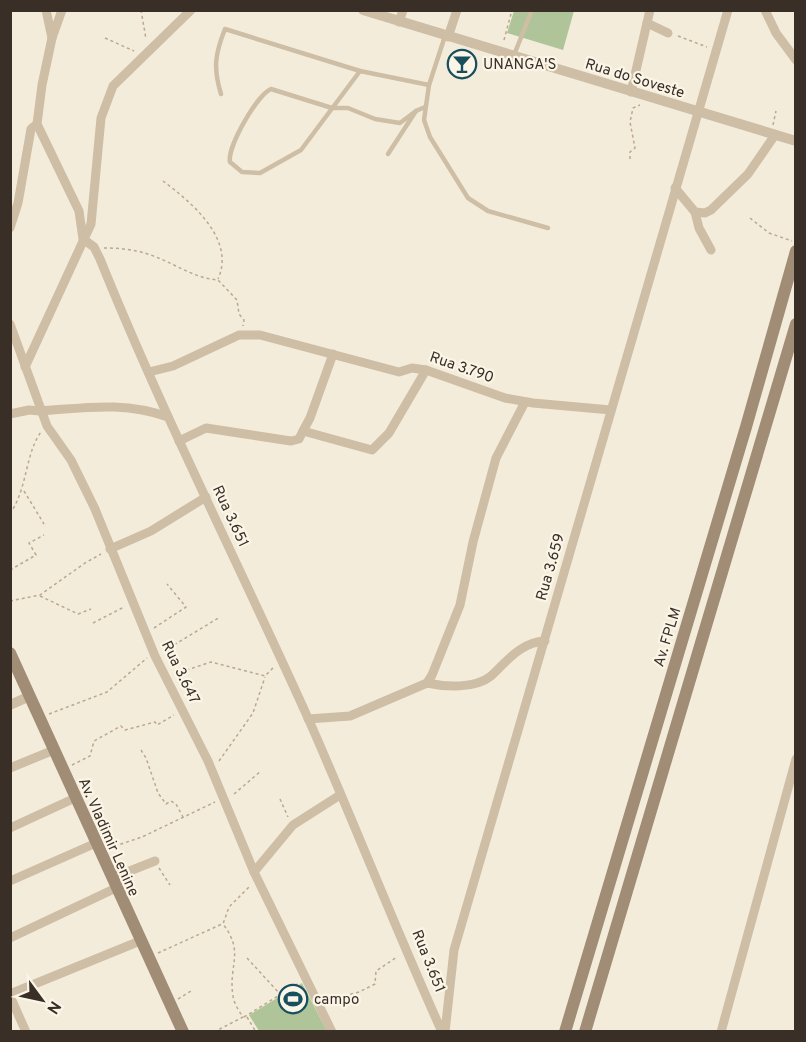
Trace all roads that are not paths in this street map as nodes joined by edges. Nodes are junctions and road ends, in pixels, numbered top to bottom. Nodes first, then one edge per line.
1 (46, 10) edge
2 (62, 10) edge
3 (191, 10) edge
4 (363, 10) edge
5 (403, 10) edge
6 (458, 10) edge
7 (532, 10) edge
8 (651, 10) edge
9 (728, 10) edge
10 (765, 10) edge
11 (399, 22) junction
12 (647, 23) junction
13 (668, 33) road end
14 (446, 37) junction
15 (52, 38) junction
16 (513, 56) junction
17 (795, 60) edge
18 (360, 71) junction
19 (429, 85) junction
20 (631, 92) junction
21 (221, 94) dead end
22 (425, 107) junction
23 (332, 108) junction
24 (416, 111) junction
25 (699, 114) junction
26 (37, 124) junction
27 (775, 135) junction
28 (795, 141) edge
29 (388, 154) dead end
30 (675, 188) junction
31 (695, 212) junction
32 (10, 228) edge
33 (548, 228) dead end
34 (83, 239) junction
35 (711, 250) dead end
36 (795, 250) edge
37 (10, 324) edge
38 (795, 324) edge
39 (333, 354) junction
40 (25, 368) junction
41 (426, 370) junction
42 (149, 372) junction
43 (525, 402) junction
44 (611, 410) junction
45 (40, 411) junction
46 (10, 414) edge
47 (168, 417) junction
48 (303, 431) junction
49 (179, 441) junction
50 (206, 497) junction
51 (110, 549) junction
52 (545, 641) junction
53 (10, 653) edge
54 (426, 683) junction
55 (30, 696) junction
56 (10, 705) edge
57 (308, 719) junction
58 (54, 750) junction
59 (795, 759) edge
60 (10, 768) edge
61 (340, 795) junction
62 (75, 798) junction
63 (10, 828) edge
64 (98, 848) junction
65 (155, 861) road end
66 (256, 875) junction
67 (10, 881) edge
68 (114, 883) junction
69 (608, 890) junction
70 (624, 894) junction
71 (10, 938) edge
72 (140, 941) junction
73 (10, 995) edge
74 (26, 1032) edge
75 (183, 1032) edge
76 (332, 1032) edge
77 (443, 1032) edge
78 (565, 1032) edge
79 (585, 1032) edge
80 (721, 1032) edge

1 - 15 street
2 - 15 street
3 - 34 street
4 - 11 street, Rua do Soveste
5 - 11 street
6 - 14 street
7 - 16 lane
8 - 12 street
9 - 25 street, Rua 3.659
10 - 17 street
11 - 14 street, Rua do Soveste
12 - 13 street
12 - 20 street
14 - 16 street, Rua do Soveste
14 - 19 lane
15 - 26 street
16 - 20 street, Rua do Soveste
18 - 19 lane
18 - 21 lane
18 - 23 lane
19 - 22 lane
20 - 25 street, Rua do Soveste
22 - 24 lane
22 - 33 lane
23 - 23 lane
23 - 24 lane
24 - 29 lane
25 - 27 street, Rua do Soveste
25 - 30 street, Rua 3.659
26 - 32 street
26 - 34 street
27 - 28 street, Rua do Soveste
27 - 31 street
30 - 31 street
30 - 44 street, Rua 3.659
31 - 35 street
34 - 40 street
34 - 42 street, Rua 3.651
36 - 69 main road, Av. FPLM
37 - 40 street, Rua 3.647
38 - 70 main road
39 - 41 street, Rua 3.790
39 - 42 street, Rua 3.790
39 - 48 street
40 - 45 street, Rua 3.647
41 - 43 street, Rua 3.790
41 - 48 street
42 - 47 street, Rua 3.651
43 - 44 street, Rua 3.790
43 - 54 street
44 - 52 street, Rua 3.659
45 - 46 street
45 - 47 street
45 - 51 street, Rua 3.647
47 - 49 street, Rua 3.651
48 - 49 street
49 - 50 street, Rua 3.651
50 - 51 street
50 - 57 street, Rua 3.651
51 - 66 street, Rua 3.647
52 - 54 street
52 - 77 street, Rua 3.659
53 - 55 main road, Av. Vladimir Lenine
54 - 57 street
55 - 56 street
55 - 58 main road, Av. Vladimir Lenine
57 - 61 street, Rua 3.651
58 - 60 street
58 - 62 main road, Av. Vladimir Lenine
59 - 80 street
61 - 66 street
61 - 77 street, Rua 3.651
62 - 63 street
62 - 64 main road, Av. Vladimir Lenine
64 - 67 street
64 - 68 main road, Av. Vladimir Lenine
65 - 68 street
66 - 76 street, Rua 3.647
68 - 71 street
68 - 72 main road, Av. Vladimir Lenine
69 - 70 main road
69 - 78 main road, Av. FPLM
70 - 79 main road
72 - 73 street
72 - 75 main road, Av. Vladimir Lenine
73 - 74 street

